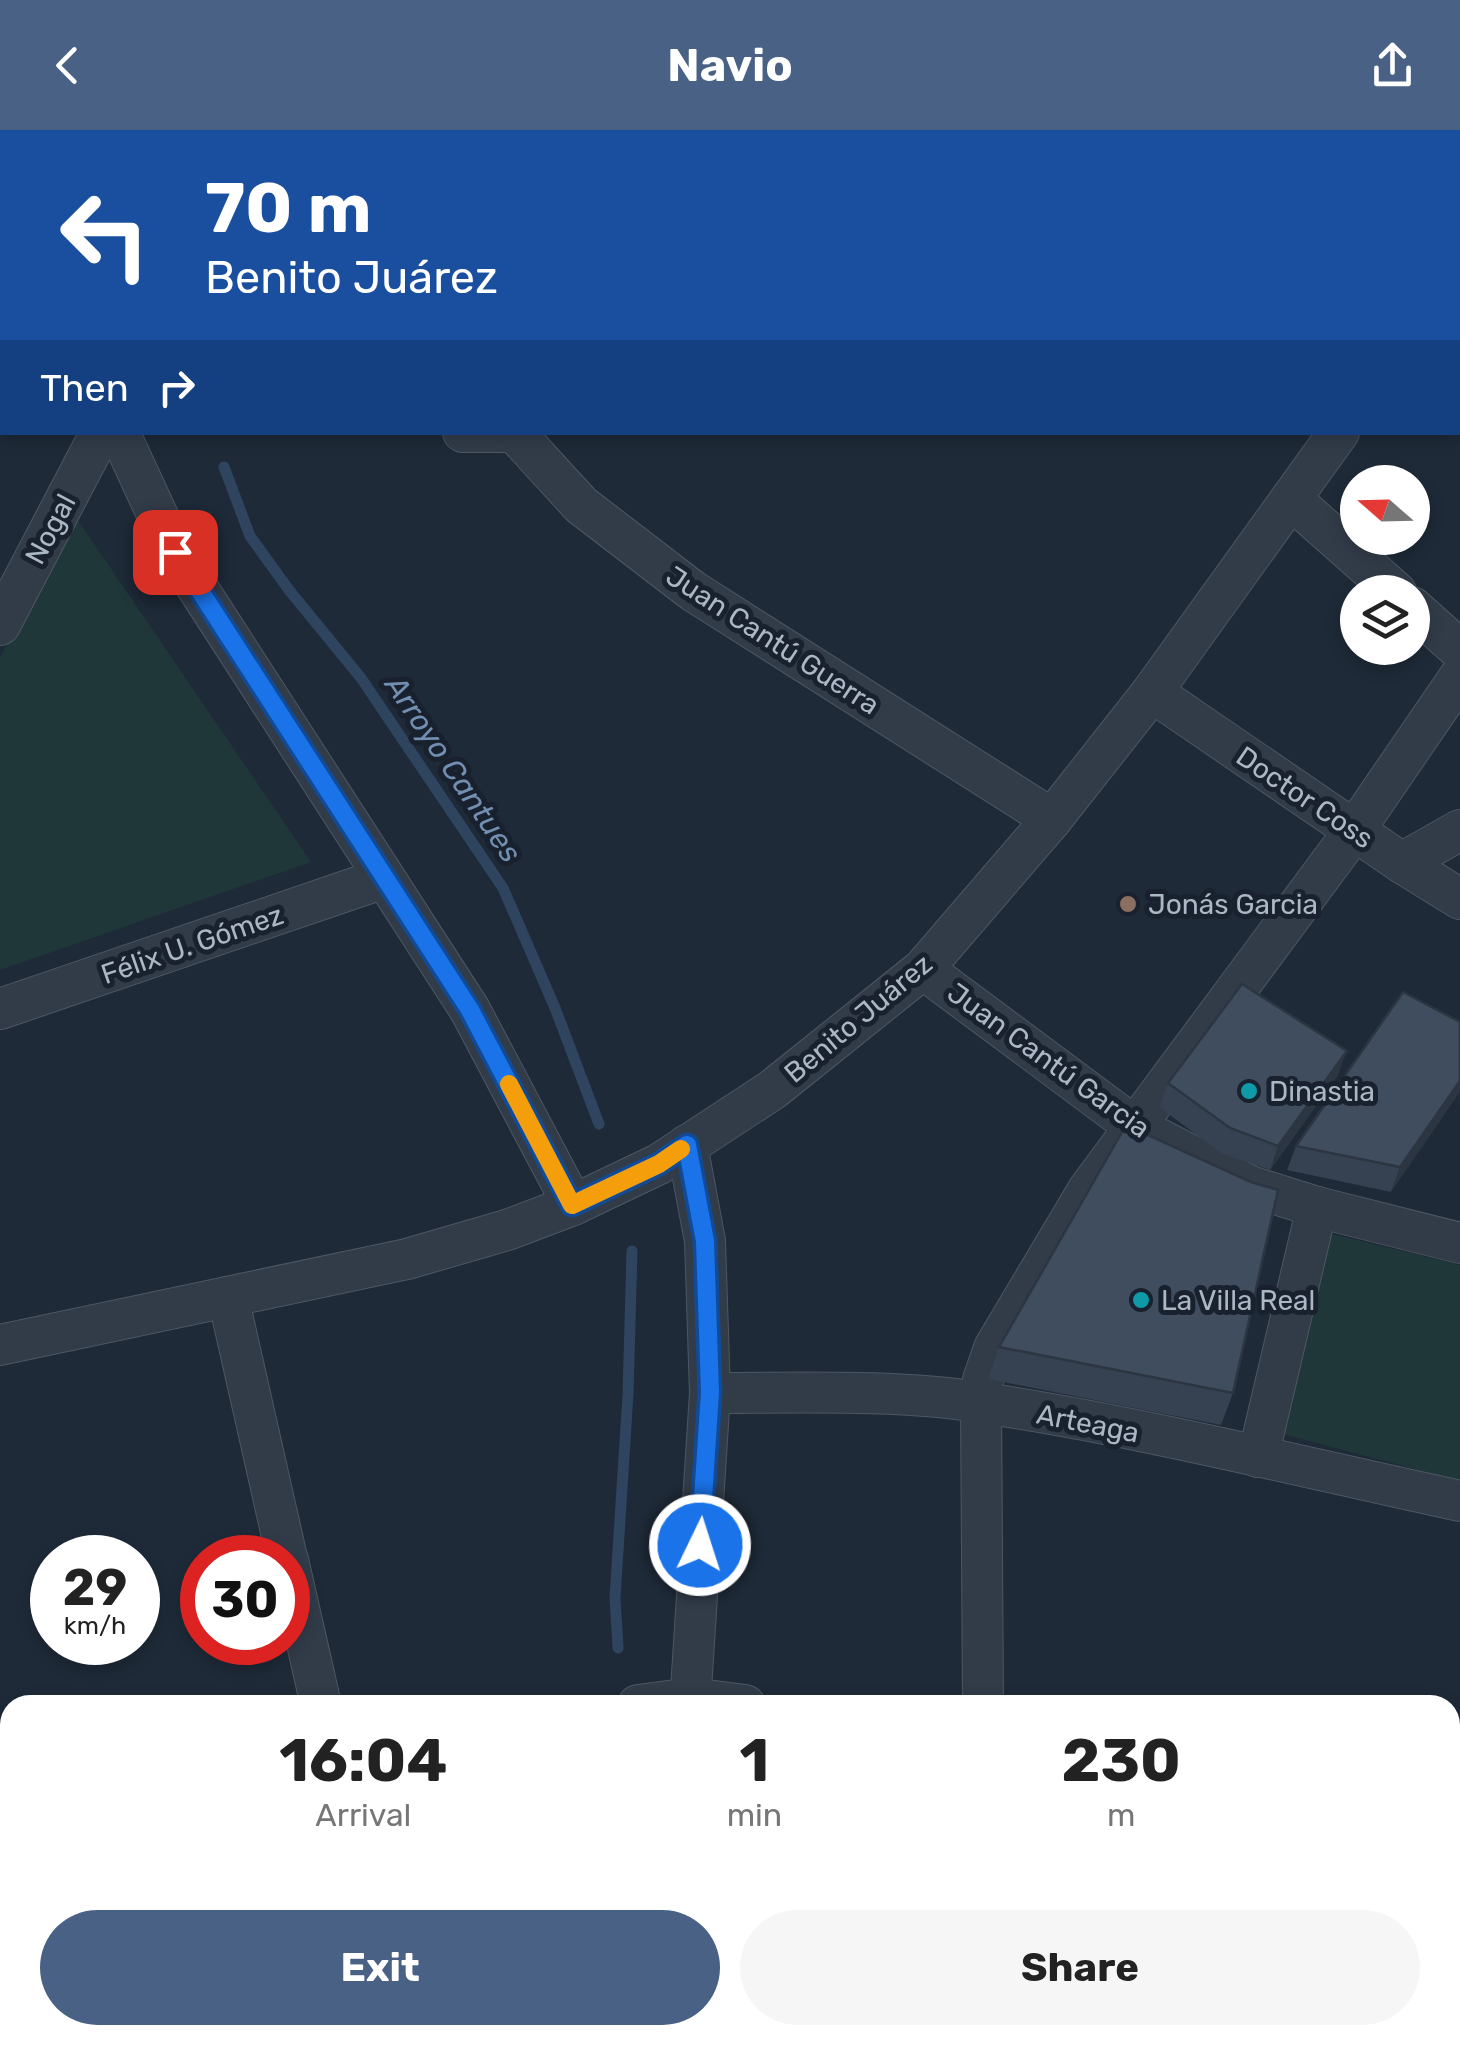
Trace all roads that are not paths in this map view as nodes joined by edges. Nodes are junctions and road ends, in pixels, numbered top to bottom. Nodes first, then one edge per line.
1 (99, 435) edge
2 (120, 435) edge
3 (520, 435) edge
4 (1337, 435) edge
5 (1292, 499) junction
6 (1377, 575) edge
7 (1430, 623) edge
8 (0, 625) edge
9 (1460, 650) edge
10 (1460, 676) edge
11 (1152, 692) junction
12 (1052, 819) junction
13 (1460, 830) edge
14 (1354, 831) junction
15 (1402, 864) junction
16 (384, 878) junction
17 (1460, 899) edge
18 (923, 969) junction
19 (0, 1009) edge
20 (1134, 1126) junction
21 (673, 1154) junction
22 (582, 1200) junction
23 (1316, 1207) junction
24 (1460, 1243) edge
25 (228, 1297) junction
26 (0, 1344) edge
27 (710, 1392) junction
28 (980, 1402) junction
29 (1258, 1457) junction
30 (1460, 1501) edge
31 (282, 1535) edge
32 (310, 1661) edge
33 (318, 1695) edge
34 (671, 1695) edge
35 (983, 1695) edge

1 - 8 street, Nogal
2 - 16 street
3 - 12 street, Juan Cantú Guerra
4 - 5 street, Benito Juárez
5 - 6 street
5 - 11 street, Benito Juárez
7 - 9 street
10 - 14 street
11 - 12 street, Benito Juárez
11 - 14 street, Doctor Coss
12 - 18 street, Benito Juárez
13 - 15 street
14 - 15 street, Doctor Coss
14 - 20 street
15 - 17 street, Doctor Coss
16 - 19 street, Félix U. Gómez
16 - 22 street
18 - 20 street, Juan Cantú Garcia
18 - 21 street, Benito Juárez
20 - 23 street, Juan Cantú Garcia
20 - 28 street
21 - 22 street, Benito Juárez
21 - 27 street
22 - 25 street, Benito Juárez
23 - 24 street, Juan Cantú Garcia
23 - 29 street
25 - 26 street, Benito Juárez
25 - 31 street
27 - 28 street, Arteaga
27 - 34 street
28 - 29 street, Arteaga
28 - 35 street
29 - 30 street, Arteaga
32 - 33 street

